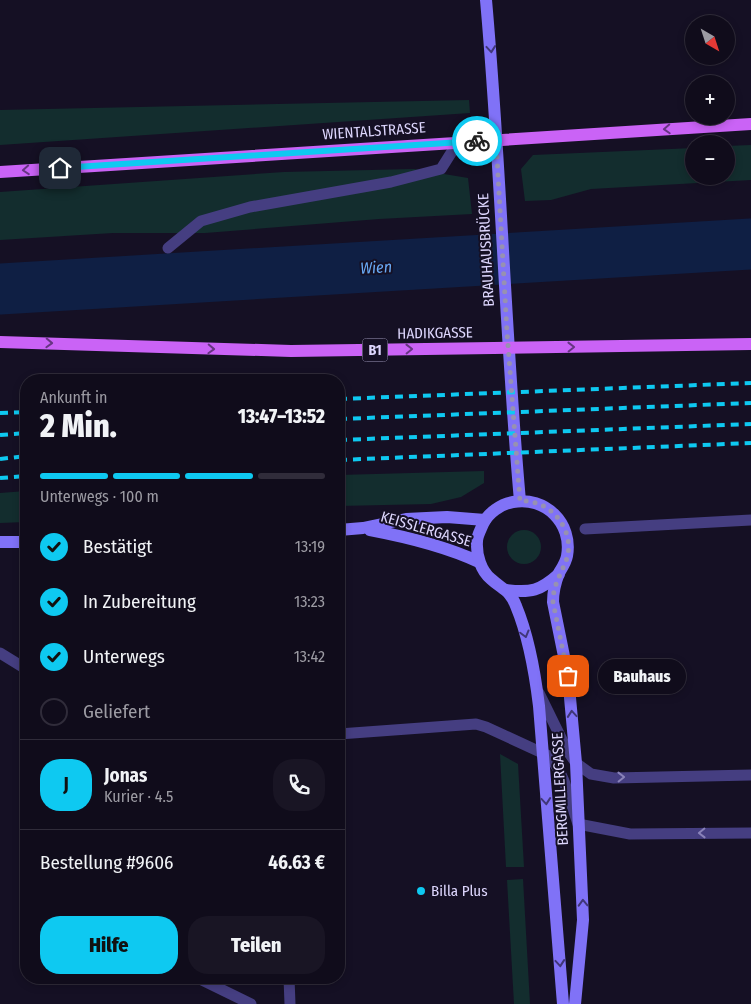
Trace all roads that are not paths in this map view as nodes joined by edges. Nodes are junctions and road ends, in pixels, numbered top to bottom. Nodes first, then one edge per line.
1 (486, 0) edge
2 (751, 124) edge
3 (496, 140) junction
4 (458, 142) junction
5 (0, 172) edge
6 (168, 248) dead end
7 (0, 342) edge
8 (751, 344) edge
9 (520, 501) junction
10 (485, 520) junction
11 (751, 520) edge
12 (363, 528) junction
13 (585, 529) dead end
14 (345, 530) edge
15 (0, 542) edge
16 (20, 542) edge
17 (479, 562) junction
18 (559, 574) junction
19 (506, 590) junction
20 (0, 653) edge
21 (20, 666) edge
22 (537, 689) junction
23 (345, 734) edge
24 (542, 752) junction
25 (576, 763) junction
26 (751, 775) edge
27 (578, 824) junction
28 (751, 833) edge
29 (210, 984) edge
30 (289, 984) edge
31 (251, 1004) edge
32 (290, 1004) edge
33 (563, 1004) edge
34 (575, 1004) edge

1 -> 3 main road
2 -> 3 main road, WIENTALSTRASSE
3 - 4 main road, WIENTALSTRASSE
3 - 9 main road, BRAUHAUSBRÜCKE
4 -> 5 main road, WIENTALSTRASSE
4 - 6 lane
7 -> 8 main road, HADIKGASSE / B1, bridge
9 - 10 main road
9 - 18 main road, BERGMILLERGASSE
10 - 12 main road, KEISSLERGASSE
10 - 17 main road
11 - 13 lane
12 - 14 main road, KEISSLERGASSE
12 - 17 main road, KEISSLERGASSE
15 - 16 main road
17 - 19 main road, BERGMILLERGASSE
18 - 19 main road
25 -> 18 main road, BERGMILLERGASSE
19 -> 22 main road, BERGMILLERGASSE
20 - 21 lane
22 - 24 main road, BERGMILLERGASSE
22 - 25 lane
23 - 24 lane
24 - 27 lane
24 -> 33 main road, BERGMILLERGASSE
25 -> 26 lane
25 - 27 main road, BERGMILLERGASSE
28 -> 27 lane
34 -> 27 main road, BERGMILLERGASSE
29 - 31 lane
30 - 32 lane

